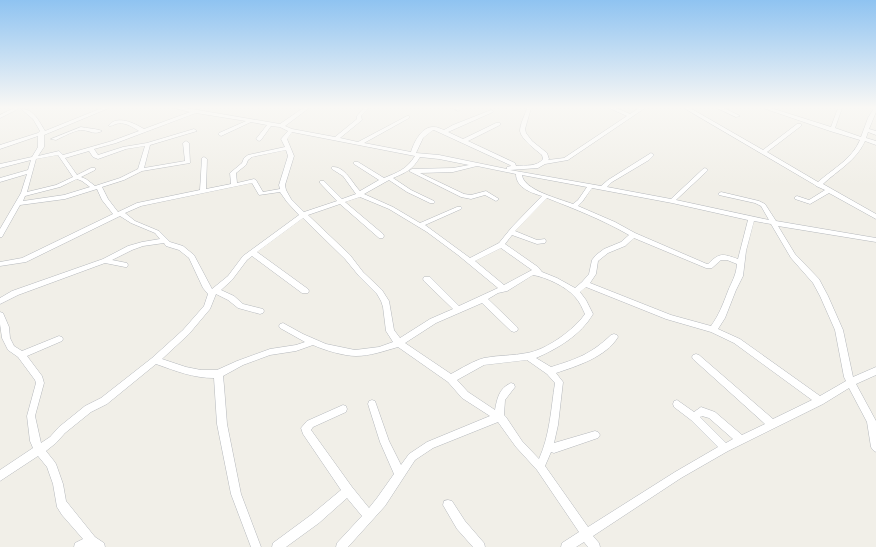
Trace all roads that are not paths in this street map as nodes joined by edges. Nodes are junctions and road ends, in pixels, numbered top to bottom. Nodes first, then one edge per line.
1 (40, 134) edge
2 (43, 134) edge
3 (46, 134) edge
4 (70, 134) edge
5 (136, 134) edge
6 (188, 134) edge
7 (263, 134) edge
8 (288, 134) edge
9 (311, 134) edge
10 (342, 134) edge
11 (377, 134) edge
12 (426, 134) edge
13 (447, 134) edge
14 (479, 134) edge
15 (523, 134) edge
16 (603, 134) edge
17 (731, 134) edge
18 (788, 134) edge
19 (843, 134) edge
20 (865, 134) edge
21 (337, 138) junction
22 (259, 139) dead end
23 (863, 140) junction
24 (464, 141) junction
25 (186, 143) dead end
26 (360, 143) junction
27 (876, 143) edge
28 (148, 144) junction
29 (0, 147) edge
30 (90, 148) junction
31 (288, 148) junction
32 (764, 152) junction
33 (415, 154) junction
34 (651, 155) dead end
35 (61, 157) junction
36 (34, 158) junction
37 (204, 158) dead end
38 (545, 162) junction
39 (356, 163) dead end
40 (475, 164) junction
41 (0, 166) edge
42 (334, 168) dead end
43 (495, 168) junction
44 (514, 168) junction
45 (94, 169) dead end
46 (142, 170) junction
47 (409, 170) junction
48 (705, 170) dead end
49 (30, 171) junction
50 (519, 173) junction
51 (76, 177) junction
52 (0, 180) edge
53 (387, 180) junction
54 (322, 182) dead end
55 (234, 185) junction
56 (818, 185) junction
57 (591, 186) junction
58 (97, 187) junction
59 (603, 188) junction
60 (281, 190) junction
61 (203, 191) junction
62 (828, 191) junction
63 (721, 194) dead end
64 (755, 194) dead end
65 (23, 195) junction
66 (361, 195) junction
67 (546, 196) junction
68 (797, 198) dead end
69 (496, 199) dead end
70 (672, 201) junction
71 (340, 202) junction
72 (432, 202) dead end
73 (760, 202) junction
74 (19, 203) junction
75 (574, 206) junction
76 (460, 208) dead end
77 (118, 213) junction
78 (303, 215) junction
79 (876, 217) edge
80 (751, 218) junction
81 (773, 222) junction
82 (420, 225) junction
83 (512, 232) junction
84 (0, 235) edge
85 (633, 235) junction
86 (381, 236) dead end
87 (876, 240) edge
88 (165, 241) junction
89 (542, 242) dead end
90 (501, 245) junction
91 (252, 252) junction
92 (105, 261) junction
93 (470, 261) junction
94 (741, 263) junction
95 (0, 264) edge
96 (125, 265) dead end
97 (538, 273) junction
98 (427, 279) dead end
99 (585, 284) junction
100 (504, 289) junction
101 (305, 291) dead end
102 (575, 292) junction
103 (214, 293) junction
104 (483, 299) junction
105 (0, 301) edge
106 (457, 309) junction
107 (260, 311) dead end
108 (0, 315) edge
109 (283, 326) dead end
110 (514, 329) dead end
111 (714, 330) junction
112 (614, 337) dead end
113 (59, 339) dead end
114 (314, 342) junction
115 (399, 343) junction
116 (21, 355) junction
117 (528, 357) junction
118 (696, 357) dead end
119 (155, 360) junction
120 (550, 371) junction
121 (876, 371) edge
122 (218, 374) junction
123 (450, 379) junction
124 (852, 382) junction
125 (511, 387) dead end
126 (820, 401) junction
127 (372, 404) dead end
128 (677, 404) dead end
129 (342, 409) dead end
130 (499, 417) junction
131 (694, 417) junction
132 (772, 424) junction
133 (595, 435) dead end
134 (740, 439) junction
135 (549, 447) junction
136 (876, 447) edge
137 (725, 448) junction
138 (39, 450) junction
139 (540, 467) junction
140 (400, 475) junction
141 (0, 476) edge
142 (348, 491) junction
143 (448, 505) dead end
144 (369, 516) junction
145 (586, 535) junction
146 (95, 544) edge
147 (79, 547) edge
148 (256, 547) edge
149 (277, 547) edge
150 (341, 547) edge
151 (480, 547) edge
152 (566, 547) edge
153 (595, 547) edge

1 - 29 street
2 - 36 street
3 - 4 street
5 - 30 street
6 - 28 street
7 - 22 street
8 - 31 street
9 - 21 street
10 - 21 street
11 - 26 street
12 - 33 street
13 - 24 street
14 - 24 street
15 - 38 street
16 - 38 street
17 - 32 street
18 - 32 street
19 - 23 street
20 - 23 street
21 - 26 street
23 - 27 street
23 - 56 street
24 - 44 street
25 - 46 street
26 - 33 street
28 - 30 street
28 - 46 street
30 - 35 street
31 - 55 street
31 - 60 street
32 - 56 street
33 - 40 street
33 - 47 street
34 - 59 street
35 - 36 street
35 - 51 street
36 - 41 street
36 - 49 street
37 - 61 street
38 - 44 street
39 - 53 street
40 - 43 street
40 - 47 street
42 - 66 street
43 - 44 street
43 - 50 street
45 - 51 street
46 - 58 street
47 - 53 street
47 - 69 street
48 - 70 street
49 - 52 street
49 - 65 street
50 - 57 street
50 - 67 street
51 - 58 street
51 - 65 street
53 - 66 street
53 - 72 street
54 - 71 street
55 - 60 street
55 - 61 street
56 - 62 street
57 - 59 street
57 - 75 street
58 - 74 street
58 - 77 street
59 - 70 street
60 - 78 street
61 - 77 street
62 - 68 street
62 - 79 street
63 - 73 street
64 - 73 street
65 - 74 street
66 - 71 street
66 - 82 street
67 - 75 street
67 - 83 street
70 - 80 street
71 - 78 street
71 - 86 street
73 - 81 street
74 - 84 street
75 - 85 street
76 - 82 street
77 - 88 street
77 - 95 street
78 - 91 street
78 - 115 street
80 - 81 street
80 - 94 street
81 - 87 street
81 - 124 street
82 - 93 street
83 - 89 street
83 - 90 street
85 - 94 street
85 - 99 street
88 - 92 street
88 - 103 street
90 - 93 street
90 - 97 street
91 - 101 street
91 - 103 street
92 - 96 street
92 - 105 street
93 - 100 street
94 - 111 street
97 - 100 street
97 - 102 street
98 - 106 street
99 - 102 street
99 - 111 street
100 - 104 street
102 - 117 street
103 - 107 street
103 - 119 street
104 - 106 street
104 - 110 street
106 - 115 street
108 - 116 street
109 - 114 street
111 - 126 street
112 - 120 street
113 - 116 street
114 - 115 street
114 - 122 street
115 - 123 street
116 - 138 street
117 - 120 street
117 - 123 street
118 - 132 street
119 - 122 street
119 - 138 street
120 - 135 street
121 - 124 street
122 - 148 street
123 - 130 street
124 - 126 street
124 - 136 street
125 - 130 street
126 - 132 street
127 - 140 street
128 - 131 street
129 - 142 street
130 - 139 street
130 - 140 street
131 - 134 street
131 - 137 street
132 - 134 street
133 - 135 street
134 - 137 street
135 - 139 street
137 - 145 street
138 - 141 street
138 - 146 street
139 - 145 street
140 - 144 street
142 - 144 street
142 - 149 street
143 - 151 street
144 - 150 street
145 - 152 street
145 - 153 street
146 - 147 street

